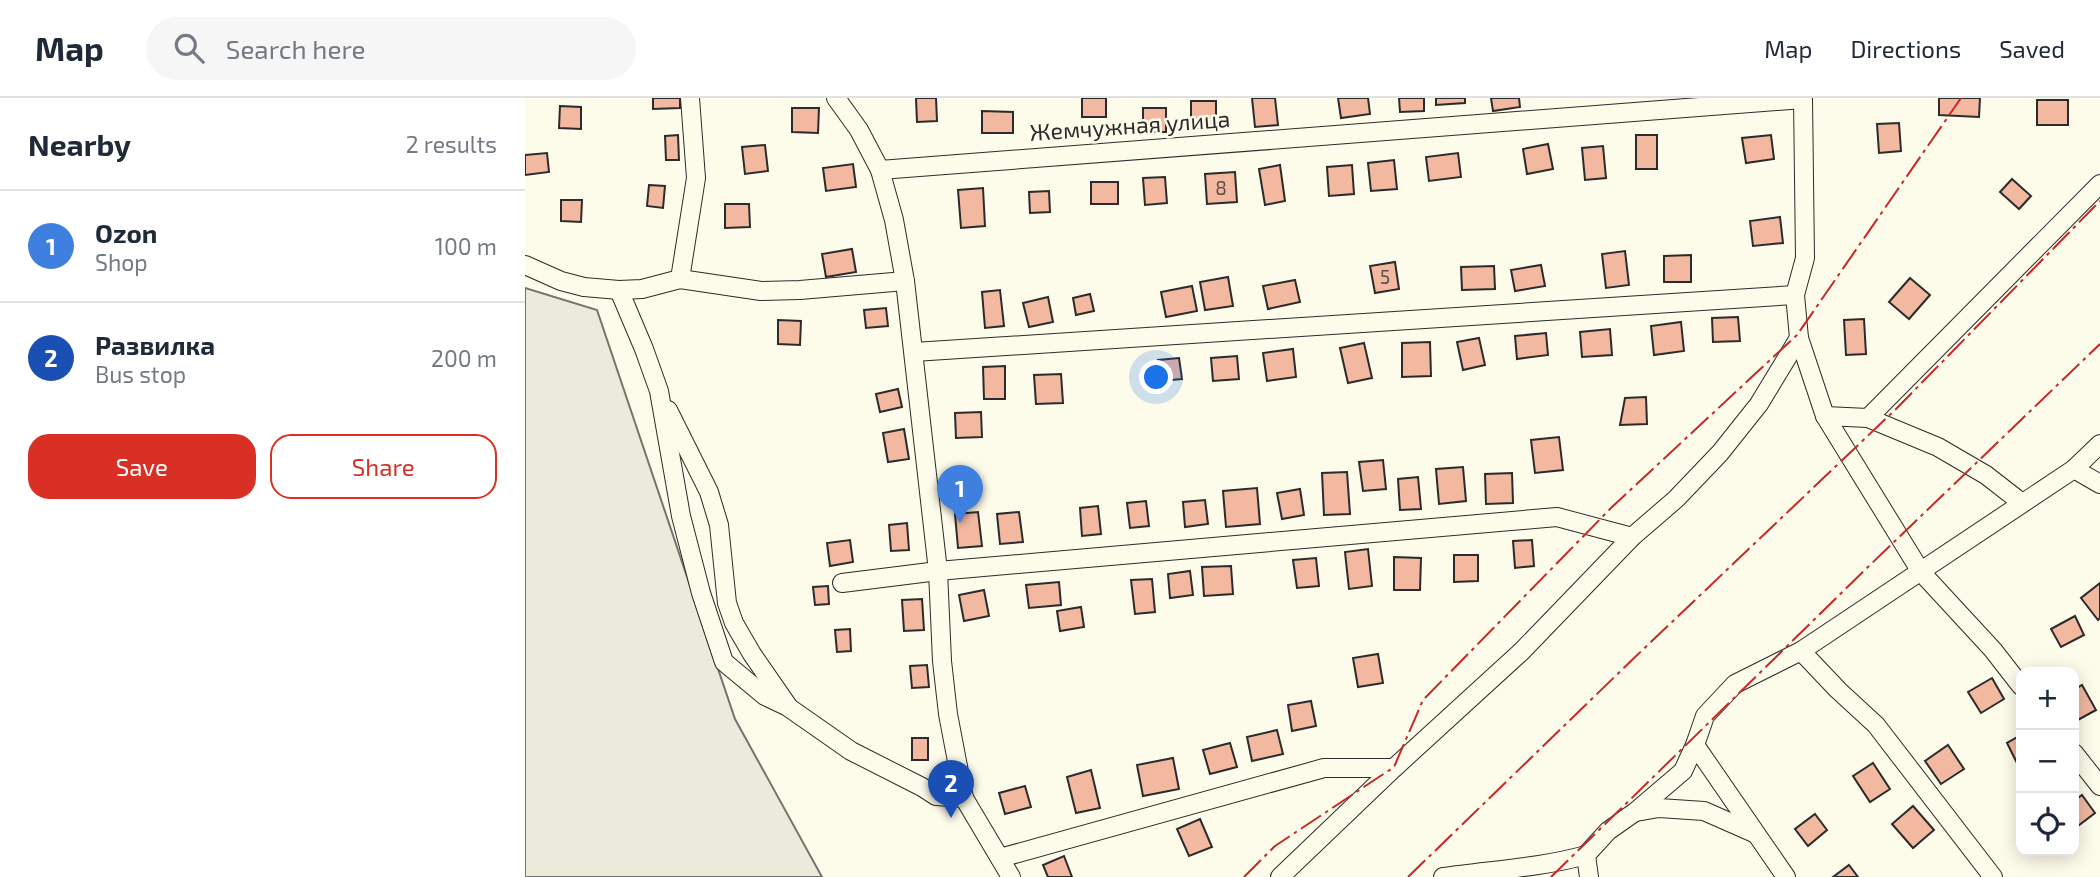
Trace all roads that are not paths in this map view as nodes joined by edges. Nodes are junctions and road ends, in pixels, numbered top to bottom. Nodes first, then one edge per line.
1 (690, 98) edge
2 (835, 98) edge
3 (1803, 99) edge
4 (880, 170) junction
5 (2100, 184) edge
6 (525, 265) edge
7 (680, 279) junction
8 (905, 281) junction
9 (619, 290) junction
10 (1795, 295) junction
11 (1799, 338) junction
12 (914, 352) junction
13 (659, 391) junction
14 (1825, 416) junction
15 (1868, 418) junction
16 (2100, 444) edge
17 (2074, 469) junction
18 (2100, 484) edge
19 (2022, 503) junction
20 (1632, 537) junction
21 (692, 554) junction
22 (938, 571) junction
23 (1920, 572) junction
24 (842, 583) dead end
25 (727, 603) junction
26 (1801, 651) junction
27 (2016, 680) edge
28 (788, 707) junction
29 (1695, 745) junction
30 (2079, 759) edge
31 (1394, 768) junction
32 (2100, 786) edge
33 (964, 798) junction
34 (1635, 812) junction
35 (1754, 833) junction
36 (1586, 855) junction
37 (1000, 858) junction
38 (1011, 877) edge
39 (1280, 877) edge
40 (1443, 877) edge
41 (1556, 877) edge
42 (1589, 877) edge
43 (1786, 877) edge
44 (1993, 877) edge

1 - 7 street
2 - 4 street
3 - 4 street, Жемчужная улица
3 - 10 street
4 - 8 street
5 - 15 street
6 - 9 street
7 - 8 street
7 - 9 street
8 - 12 street
9 - 13 street
10 - 11 street
10 - 12 street
11 - 14 street
11 - 20 street
12 - 22 street
13 - 21 street
13 - 25 street
14 - 15 street
14 - 23 street
15 - 19 street
16 - 17 street
17 - 18 street
17 - 19 street
19 - 23 street
20 - 22 street
20 - 31 street
21 - 25 street
21 - 28 street
22 - 24 street
22 - 33 street
23 - 26 street
23 - 27 street
25 - 28 street
26 - 29 street
26 - 44 street
28 - 33 street
29 - 34 street
29 - 35 street
30 - 32 street
31 - 37 street
31 - 39 street
33 - 37 street
34 - 35 street
34 - 36 street
35 - 43 street
36 - 40 street
36 - 41 street
36 - 42 street
37 - 38 street

